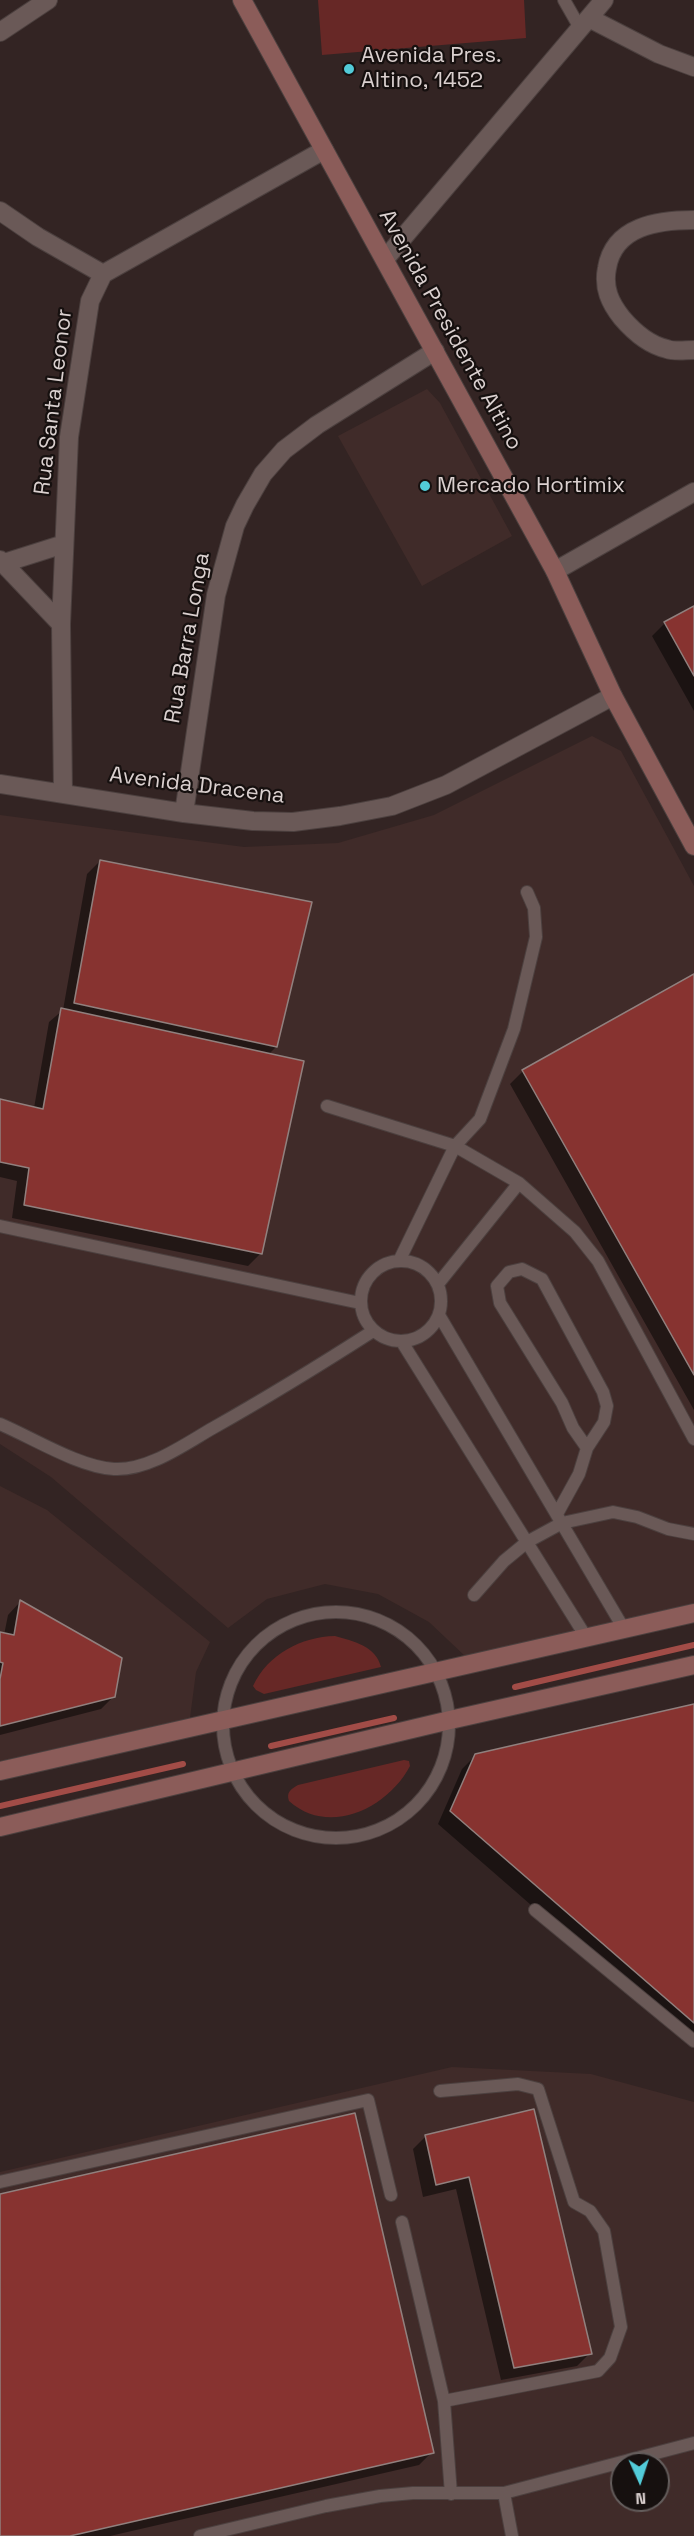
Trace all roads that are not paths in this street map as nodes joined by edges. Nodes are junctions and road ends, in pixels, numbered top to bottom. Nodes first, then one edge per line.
1 (48, 0) edge
2 (242, 0) edge
3 (564, 0) edge
4 (604, 0) edge
5 (584, 23) junction
6 (0, 32) edge
7 (694, 67) edge
8 (324, 150) junction
9 (0, 211) edge
10 (694, 220) edge
11 (385, 259) junction
12 (103, 274) junction
13 (694, 350) edge
14 (435, 351) junction
15 (694, 492) edge
16 (64, 544) junction
17 (2, 561) edge
18 (555, 571) junction
19 (61, 624) junction
20 (613, 696) junction
21 (0, 784) edge
22 (63, 792) junction
23 (184, 813) junction
24 (694, 846) edge
25 (527, 892) dead end
26 (327, 1106) dead end
27 (455, 1146) junction
28 (519, 1183) junction
29 (0, 1226) edge
30 (399, 1261) junction
31 (438, 1284) junction
32 (360, 1303) junction
33 (440, 1316) junction
34 (373, 1331) junction
35 (402, 1342) junction
36 (0, 1425) edge
37 (694, 1439) edge
38 (587, 1448) junction
39 (559, 1519) junction
40 (694, 1534) edge
41 (527, 1542) junction
42 (474, 1595) dead end
43 (694, 1613) edge
44 (624, 1629) junction
45 (586, 1637) junction
46 (694, 1665) edge
47 (436, 1671) junction
48 (450, 1720) junction
49 (222, 1721) junction
50 (0, 1771) edge
51 (233, 1773) junction
52 (0, 1827) edge
53 (535, 1910) dead end
54 (694, 2041) edge
55 (440, 2091) dead end
56 (0, 2182) edge
57 (391, 2195) dead end
58 (402, 2222) dead end
59 (444, 2401) junction
60 (694, 2443) edge
61 (504, 2493) junction
62 (451, 2494) junction
63 (200, 2536) edge
64 (512, 2536) edge

1 - 6 street
2 - 8 street, Avenida Presidente Altino
3 - 5 lane
4 - 5 street
5 - 7 street
5 - 11 street
8 - 11 street, Avenida Presidente Altino
8 - 12 street
9 - 12 street
10 - 13 street
11 - 14 street, Avenida Presidente Altino
12 - 16 street, Rua Santa Leonor
14 - 18 street, Avenida Presidente Altino
14 - 23 street, Rua Barra Longa
15 - 18 street
16 - 17 street
16 - 19 street, Rua Santa Leonor
17 - 19 street
18 - 20 street, Avenida Presidente Altino
19 - 22 street, Rua Santa Leonor
20 - 23 street, Avenida Dracena
20 - 24 street, Avenida Presidente Altino
21 - 22 street, Avenida Dracena
22 - 23 street, Avenida Dracena
25 - 27 lane
26 - 27 lane
27 - 28 lane
27 - 30 lane
28 - 31 lane
28 - 37 lane
29 - 32 lane
30 - 31 lane
30 - 32 lane
31 - 33 lane
32 - 34 lane
33 - 35 lane
33 - 39 lane
34 - 35 lane
34 - 36 lane
35 - 41 lane
38 - 38 lane
38 - 39 lane
39 - 40 lane
39 - 41 lane
39 - 44 lane
41 - 42 lane
41 - 45 lane
43 - 44 street
44 - 45 street
45 - 47 street
46 - 48 street
47 - 48 lane
47 - 49 street
47 - 49 lane
48 - 51 street
48 - 51 lane
49 - 50 street
49 - 51 lane
51 - 52 street
53 - 54 lane
55 - 59 lane
56 - 57 lane
58 - 59 lane
59 - 62 lane
60 - 61 lane
61 - 62 lane
61 - 64 lane
62 - 63 lane

